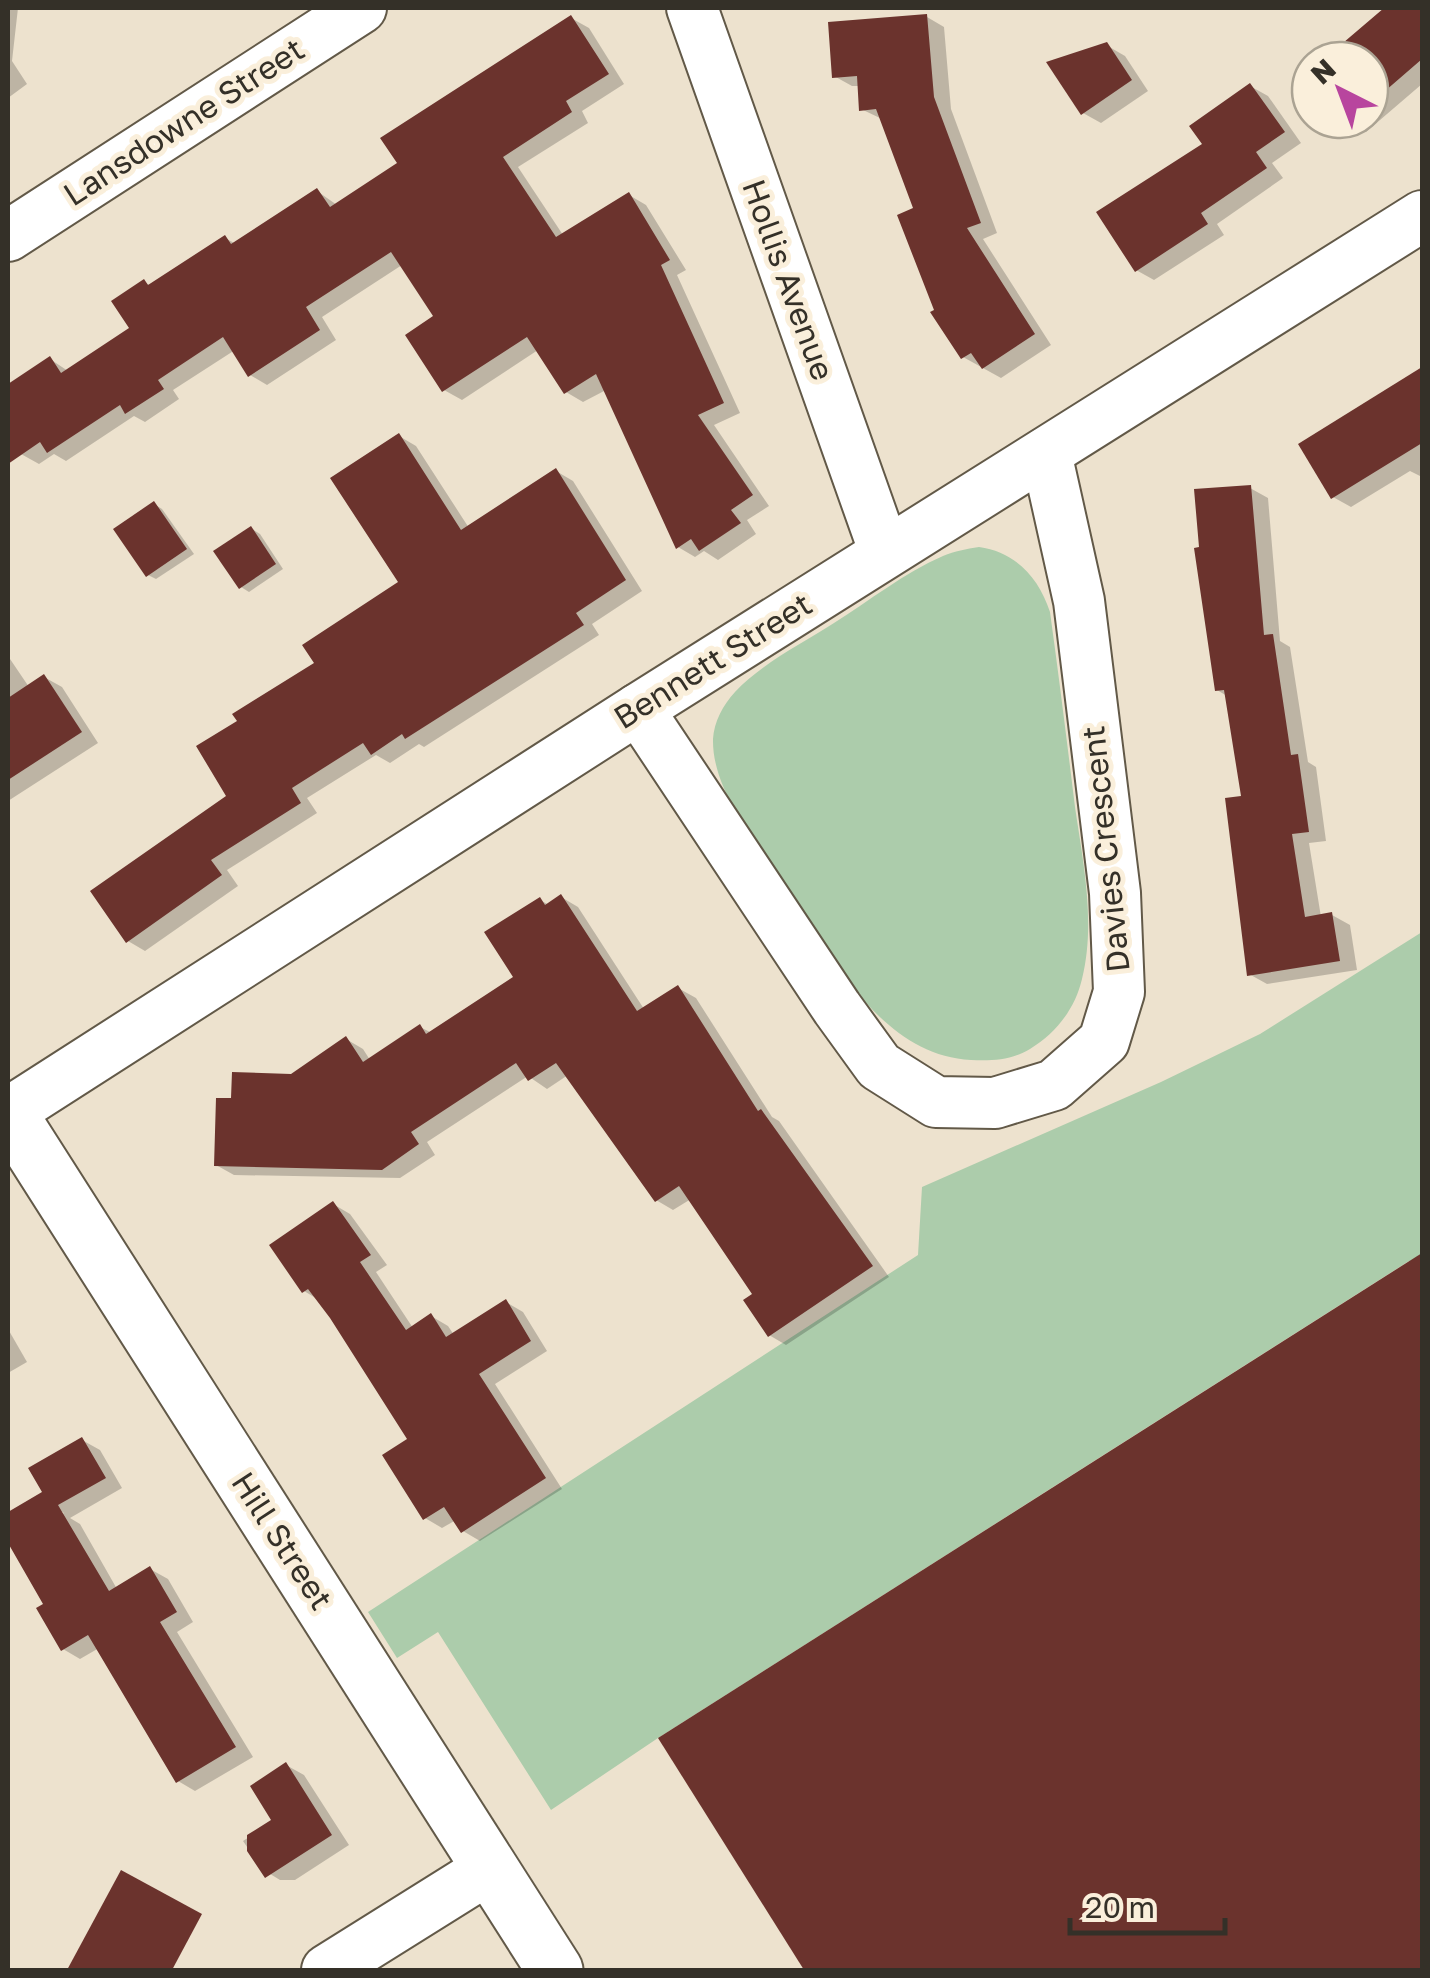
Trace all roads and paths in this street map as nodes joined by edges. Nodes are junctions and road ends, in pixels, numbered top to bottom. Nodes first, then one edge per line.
1 (361, 8) edge
2 (692, 8) edge
3 (1422, 216) edge
4 (8, 236) edge
5 (1046, 453) junction
6 (885, 553) junction
7 (638, 708) junction
8 (8, 1112) edge
9 (490, 1868) junction
10 (327, 1970) edge
11 (555, 1970) edge

1 - 4 street, Lansdowne Street
2 - 6 street, Hollis Avenue
3 - 5 street, Bennett Street
5 - 6 street, Bennett Street
5 - 7 street, Davies Crescent
6 - 7 street, Bennett Street
7 - 8 street, Bennett Street
8 - 9 street, Hill Street
9 - 10 street
9 - 11 street, Hill Street

